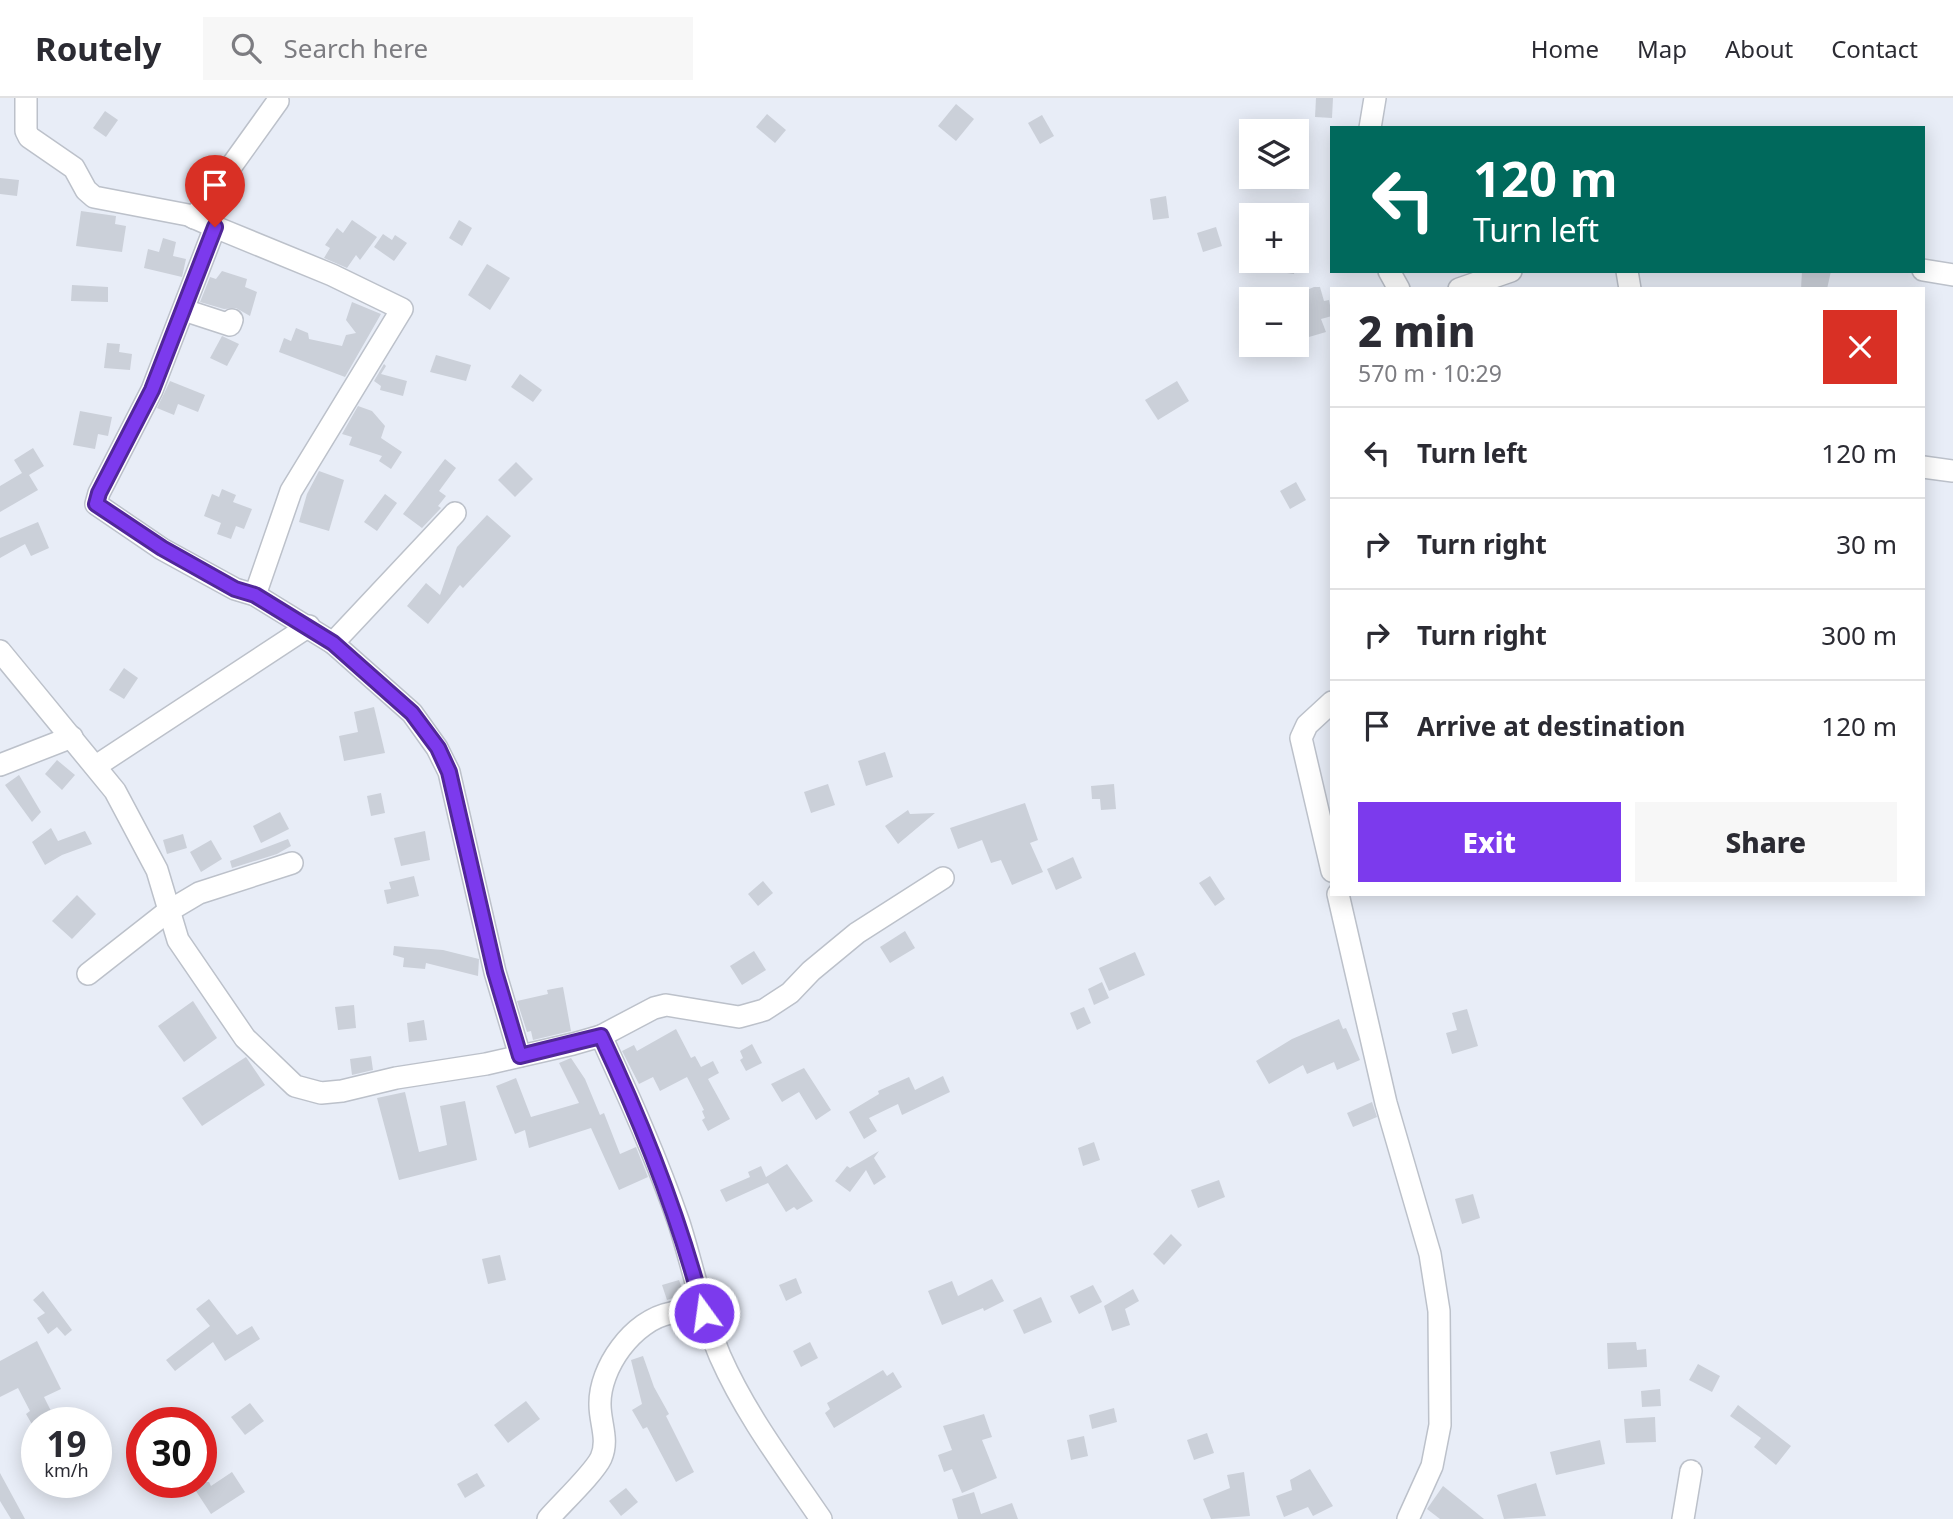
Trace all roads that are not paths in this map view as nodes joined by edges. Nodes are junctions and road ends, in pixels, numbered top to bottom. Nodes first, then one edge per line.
1 (26, 98) edge
2 (1375, 98) edge
3 (278, 101) dead end
4 (1370, 126) edge
5 (194, 218) junction
6 (215, 227) junction
7 (1925, 270) edge
8 (1505, 273) edge
9 (1953, 275) edge
10 (1465, 287) edge
11 (184, 310) junction
12 (232, 320) dead end
13 (1925, 467) edge
14 (1953, 471) edge
15 (455, 513) dead end
16 (255, 595) junction
17 (309, 626) junction
18 (333, 643) junction
19 (0, 651) edge
20 (1330, 704) edge
21 (72, 737) junction
22 (0, 765) edge
23 (96, 766) junction
24 (1330, 862) edge
25 (292, 863) dead end
26 (943, 878) dead end
27 (1338, 896) edge
28 (167, 912) junction
29 (88, 974) dead end
30 (601, 1036) junction
31 (520, 1056) junction
32 (704, 1313) junction
33 (1691, 1471) dead end
34 (548, 1519) edge
35 (821, 1519) edge
36 (1408, 1519) edge
37 (1683, 1519) edge

1 - 5 street
2 - 4 street
3 - 5 street
5 - 6 street
6 - 11 street
6 - 16 street
7 - 9 street
8 - 10 street
11 - 12 street
11 - 16 street
13 - 14 street
15 - 18 street
16 - 17 street
17 - 18 street
17 - 23 street
18 - 31 street
19 - 21 street
20 - 24 street
21 - 22 street
21 - 23 street
23 - 28 street
25 - 28 street
26 - 30 street
27 - 36 street
28 - 29 street
28 - 31 street
30 - 31 street
30 - 32 street
32 - 34 street
32 - 35 street
33 - 37 street

